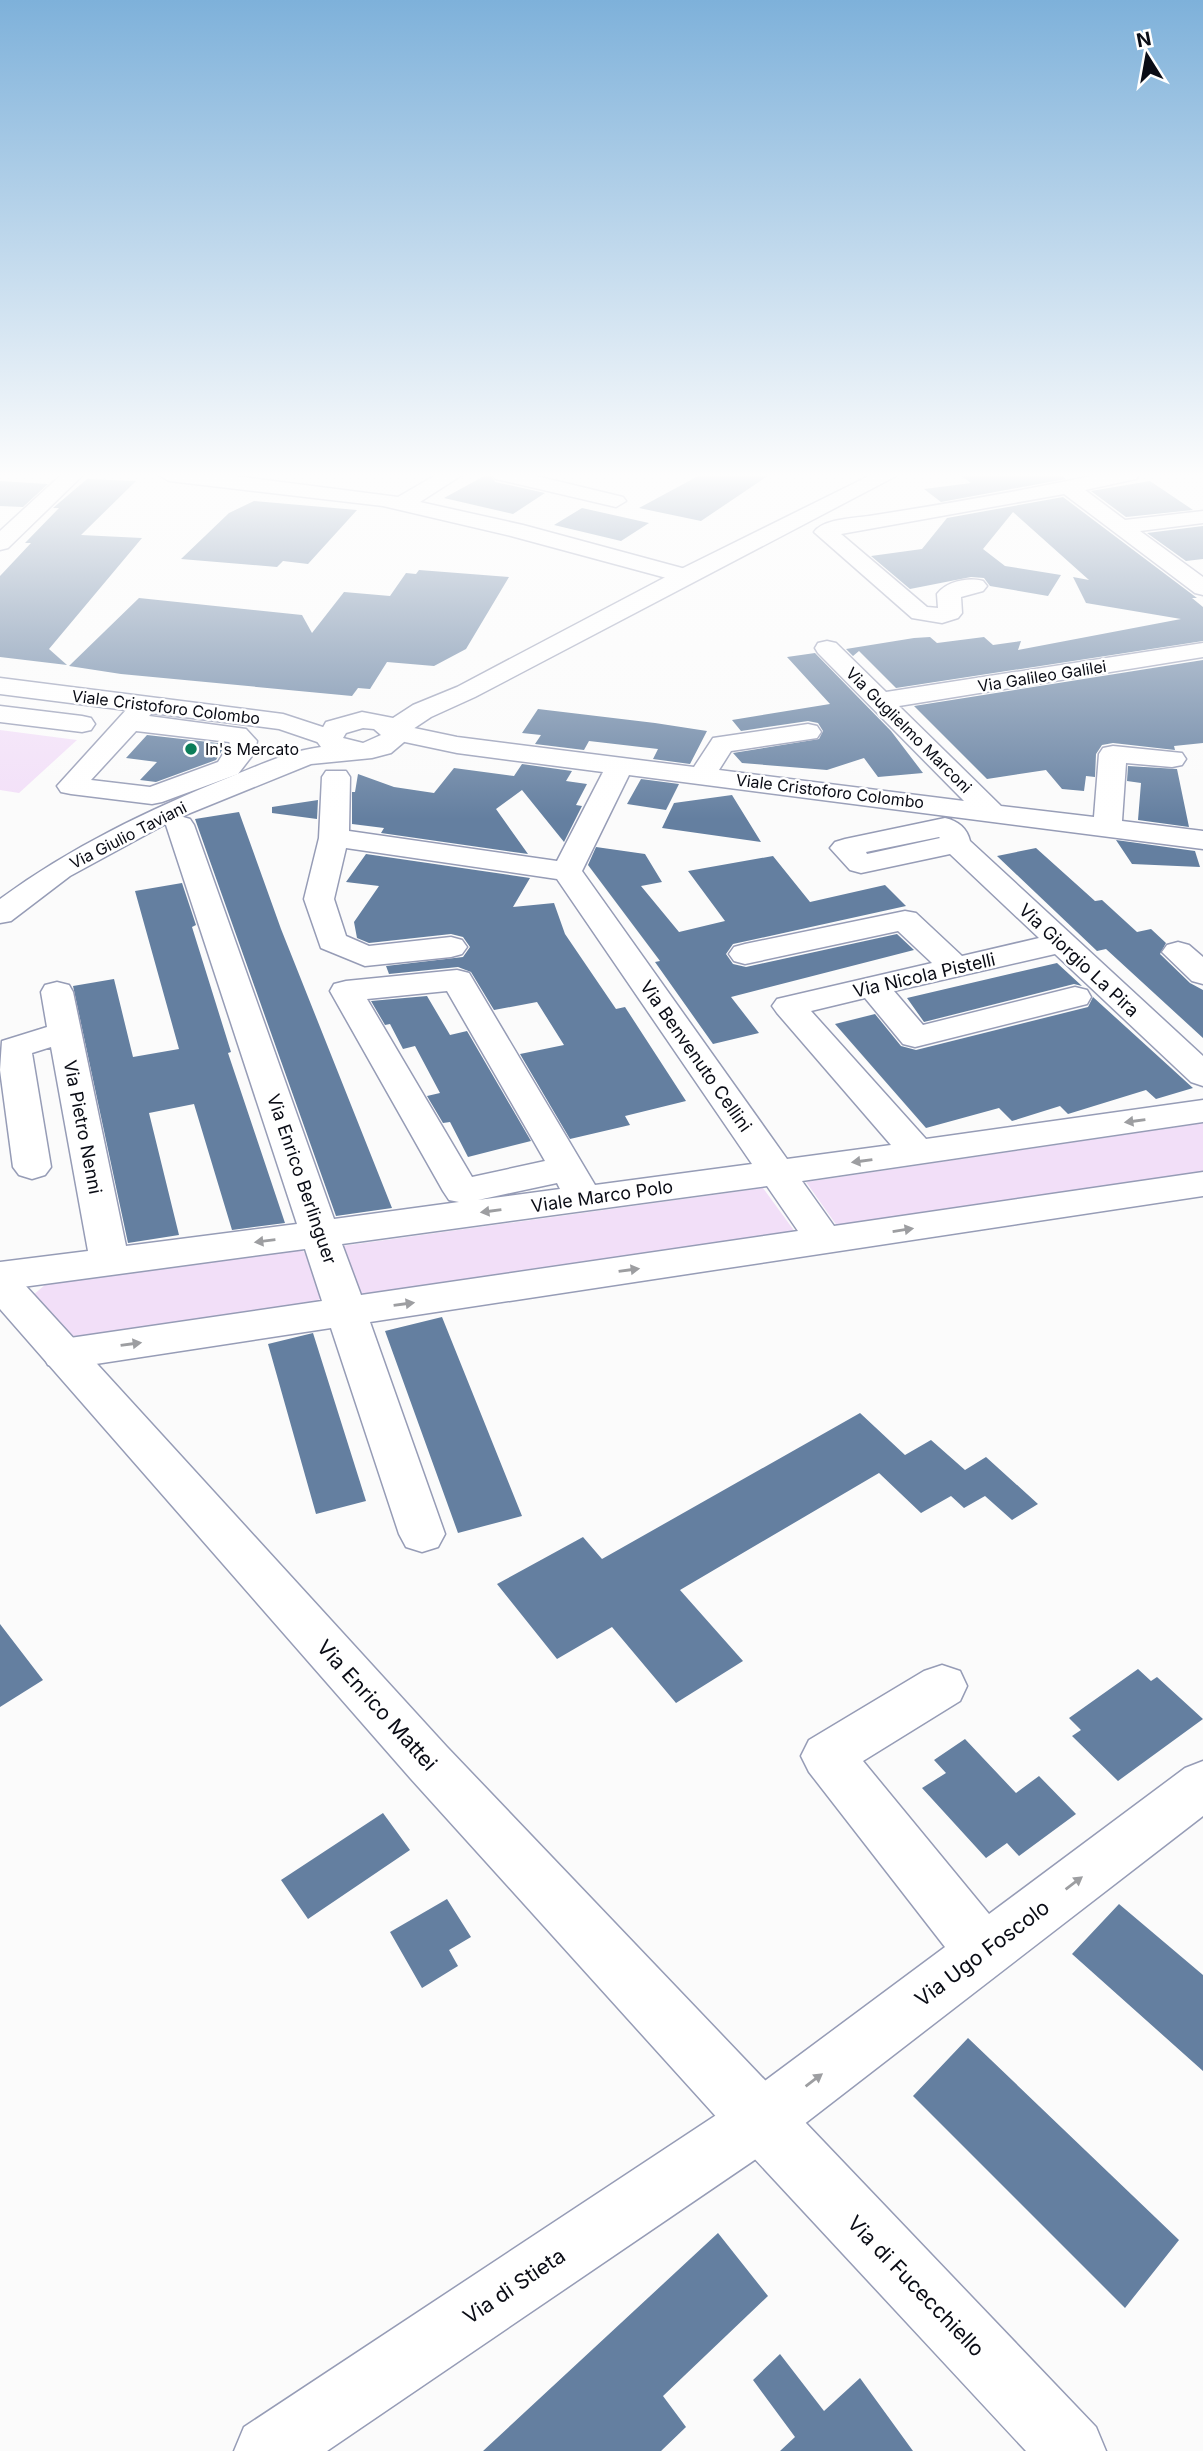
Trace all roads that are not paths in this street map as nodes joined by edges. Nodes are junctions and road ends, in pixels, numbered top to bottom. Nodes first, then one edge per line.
1 (660, 589) edge
2 (891, 589) edge
3 (957, 589) edge
4 (827, 648) dead end
5 (1203, 650) edge
6 (0, 685) edge
7 (44, 691) junction
8 (880, 701) junction
9 (422, 710) junction
10 (139, 713) junction
11 (9, 715) edge
12 (362, 720) junction
13 (213, 722) junction
14 (82, 724) dead end
15 (808, 732) dead end
16 (363, 740) junction
17 (1172, 759) dead end
18 (621, 764) junction
19 (702, 775) junction
20 (336, 777) dead end
21 (168, 810) junction
22 (991, 812) junction
23 (1107, 828) junction
24 (334, 838) junction
25 (1203, 840) edge
26 (956, 844) dead end
27 (567, 871) junction
28 (0, 914) edge
29 (1060, 943) junction
30 (451, 947) dead end
31 (1178, 952) dead end
32 (745, 954) dead end
33 (955, 967) junction
34 (1203, 975) edge
35 (873, 987) junction
36 (57, 992) dead end
37 (1075, 997) dead end
38 (65, 1032) junction
39 (1203, 1075) edge
40 (1203, 1111) edge
41 (918, 1153) junction
42 (32, 1167) dead end
43 (776, 1173) junction
44 (575, 1184) junction
45 (1195, 1193) edge
46 (319, 1234) junction
47 (825, 1242) junction
48 (110, 1261) junction
49 (0, 1276) edge
50 (0, 1283) edge
51 (348, 1312) junction
52 (63, 1354) junction
53 (422, 1534) dead end
54 (942, 1686) dead end
55 (1203, 1785) edge
56 (984, 1952) junction
57 (760, 2121) junction
58 (268, 2451) edge
59 (1072, 2451) edge

1 - 9 street, Via Giulio Taviani
2 - 3 street
4 - 8 street, Via Guglielmo Marconi
5 - 8 street, Via Galileo Galilei
6 - 7 street, Viale Cristoforo Colombo
7 - 10 street, Viale Cristoforo Colombo
7 - 11 street
8 - 22 street, Via Guglielmo Marconi
9 - 12 street, Via Giulio Taviani
9 - 16 street, Via Giulio Taviani
10 - 13 street, Viale Cristoforo Colombo
10 - 21 street
11 - 14 street
12 - 16 street, Viale Cristoforo Colombo
12 - 16 street
13 - 16 street, Viale Cristoforo Colombo
13 - 21 street
15 - 19 street
16 - 18 street, Viale Cristoforo Colombo
16 - 21 street, Via Giulio Taviani
17 - 23 street
18 - 19 street, Viale Cristoforo Colombo
18 - 27 street
19 - 22 street, Viale Cristoforo Colombo
20 - 24 street
21 - 28 street, Via Giulio Taviani
21 - 46 street, Via Enrico Berlinguer
22 - 23 street, Viale Cristoforo Colombo
23 - 25 street, Viale Cristoforo Colombo
24 - 27 street
24 - 30 street
26 - 29 street, Via Giorgio La Pira
27 - 43 street, Via Benvenuto Cellini
29 - 33 street, Via Nicola Pistelli
29 - 39 street, Via Giorgio La Pira
31 - 34 street
32 - 33 street
33 - 35 street, Via Nicola Pistelli
35 - 37 street
35 - 41 street, Via Nicola Pistelli
36 - 38 street, Via Pietro Nenni
38 - 42 street
38 - 48 street, Via Pietro Nenni
40 -> 41 street, Viale Marco Polo
41 -> 43 street, Viale Marco Polo
43 - 44 street, Viale Marco Polo
43 - 47 street, Via Benvenuto Cellini
44 - 44 street
44 -> 46 street, Viale Marco Polo
47 -> 45 street
46 -> 48 street, Viale Marco Polo
46 - 51 street, Via Enrico Berlinguer
51 -> 47 street
48 - 49 street, Viale Marco Polo
50 - 52 street, Via Enrico Mattei
52 -> 51 street
51 - 53 street, Via Enrico Berlinguer
52 - 57 street, Via Enrico Mattei
54 - 56 street
56 -> 55 street, Via Ugo Foscolo
57 -> 56 street, Via Ugo Foscolo
57 - 58 street, Via di Stieta
57 - 59 street, Via di Fucecchiello

